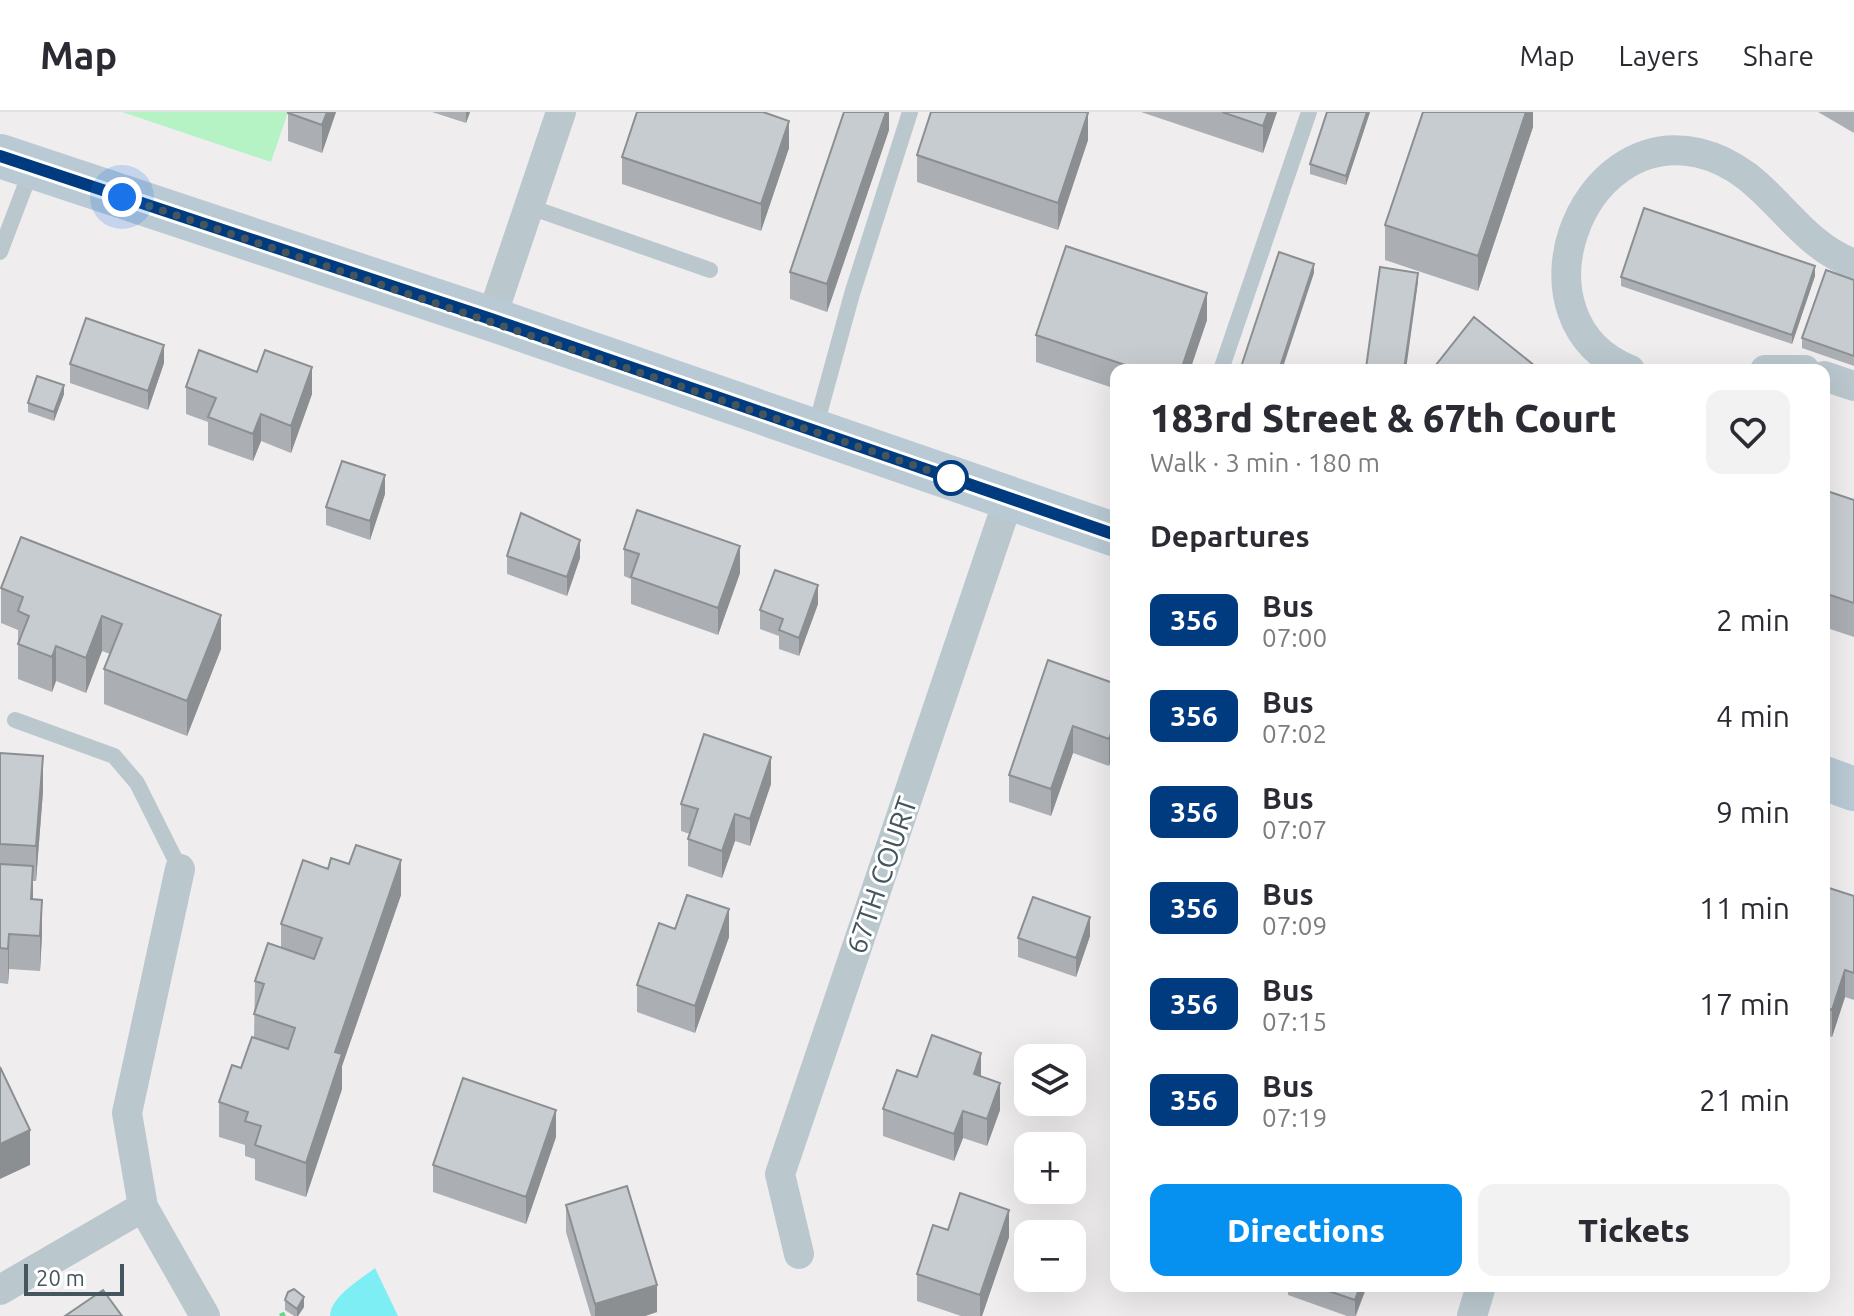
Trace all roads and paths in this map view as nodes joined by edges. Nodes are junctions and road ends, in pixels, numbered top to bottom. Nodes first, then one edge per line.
1 (561, 112) edge
2 (910, 112) edge
3 (1309, 112) edge
4 (16, 162) edge
5 (530, 207) junction
6 (0, 252) edge
7 (1854, 264) edge
8 (710, 270) dead end
9 (491, 319) junction
10 (1223, 364) edge
11 (1621, 364) edge
12 (1830, 378) edge
13 (1854, 386) edge
14 (814, 431) junction
15 (1009, 498) junction
16 (1110, 533) edge
17 (15, 720) dead end
18 (1830, 780) edge
19 (1854, 789) edge
20 (180, 869) joint
21 (143, 1207) junction
22 (799, 1254) dead end
23 (0, 1290) edge
24 (1479, 1292) edge
25 (205, 1316) edge
26 (1472, 1316) edge

1 - 5 street
2 - 14 lane
3 - 10 lane
4 - 6 lane
4 - 9 street
5 - 8 lane
5 - 9 street
7 - 11 street
9 - 14 street
12 - 13 street
14 - 15 street
15 - 16 street
15 - 22 street, 67TH COURT
17 - 20 lane
18 - 19 street
20 - 21 street
21 - 23 street
21 - 25 street
24 - 26 street

